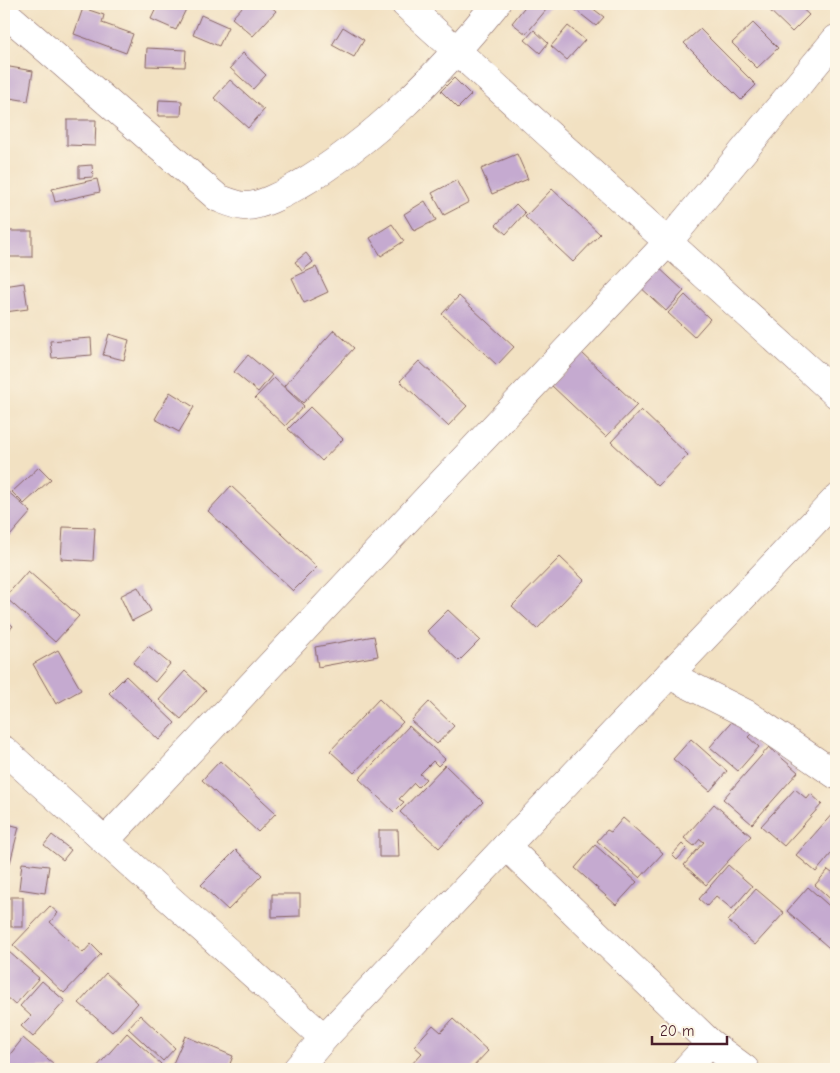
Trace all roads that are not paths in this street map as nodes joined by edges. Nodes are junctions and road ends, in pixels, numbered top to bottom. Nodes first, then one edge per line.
1 (405, 4) edge
2 (496, 4) edge
3 (4, 12) edge
4 (836, 40) edge
5 (456, 53) junction
6 (668, 242) junction
7 (836, 394) edge
8 (836, 499) edge
9 (669, 675) junction
10 (4, 750) edge
11 (836, 775) edge
12 (105, 841) junction
13 (506, 846) junction
14 (324, 1038) junction
15 (710, 1044) junction
16 (297, 1069) edge
17 (686, 1069) edge
18 (745, 1069) edge

1 - 5 street
2 - 5 street
3 - 5 street
4 - 6 street
5 - 6 street
6 - 7 street
6 - 12 street
8 - 9 street
9 - 11 street
9 - 13 street
10 - 12 street
12 - 14 street
13 - 14 street
13 - 15 street
14 - 16 street
15 - 17 street
15 - 18 street

